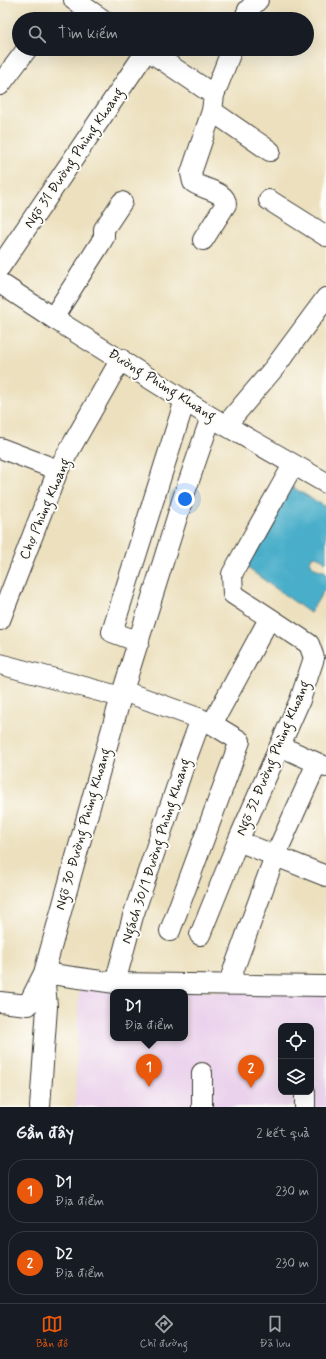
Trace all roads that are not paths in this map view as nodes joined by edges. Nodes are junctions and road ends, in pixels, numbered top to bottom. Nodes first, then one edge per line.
1 (74, 0) edge
2 (92, 12) edge
3 (22, 56) edge
4 (141, 56) edge
5 (155, 56) edge
6 (230, 56) edge
7 (0, 85) edge
8 (213, 103) junction
9 (270, 151) dead end
10 (269, 200) dead end
11 (122, 202) dead end
12 (326, 236) edge
13 (203, 240) dead end
14 (0, 266) edge
15 (3, 291) edge
16 (326, 298) edge
17 (53, 318) junction
18 (121, 359) junction
19 (185, 400) junction
20 (218, 421) junction
21 (0, 448) edge
22 (293, 465) junction
23 (58, 470) junction
24 (326, 483) edge
25 (269, 619) junction
26 (0, 620) edge
27 (139, 642) junction
28 (0, 664) edge
29 (122, 694) junction
30 (207, 722) junction
31 (280, 746) junction
32 (324, 766) edge
33 (238, 841) junction
34 (275, 856) junction
35 (326, 876) edge
36 (170, 931) dead end
37 (200, 935) dead end
38 (44, 973) junction
39 (115, 983) junction
40 (228, 985) junction
41 (326, 986) edge
42 (0, 1002) edge
43 (202, 1073) dead end
44 (305, 1095) edge
45 (40, 1107) edge
46 (202, 1107) edge
47 (305, 1107) edge

1 - 2 street
3 - 7 street
4 - 14 street, Ngõ 31 Đường Phùng Khoang
5 - 8 street
6 - 8 street
8 - 9 street
8 - 13 street
10 - 12 street
11 - 17 street
15 - 17 street, Đường Phùng Khoang
16 - 20 street
17 - 18 street, Đường Phùng Khoang
18 - 19 street, Đường Phùng Khoang
18 - 23 street, Chợ Phùng Khoang
19 - 20 street, Đường Phùng Khoang
19 - 27 street
20 - 22 street, Đường Phùng Khoang
20 - 27 street, Ngõ 30 Đường Phùng Khoang
21 - 23 street
22 - 24 street, Đường Phùng Khoang
22 - 25 street, Ngõ 32 Đường Phùng Khoang
23 - 26 street, Chợ Phùng Khoang
25 - 30 street, Ngách 30/1 Đường Phùng Khoang
25 - 31 street, Ngõ 32 Đường Phùng Khoang
27 - 29 street, Ngõ 30 Đường Phùng Khoang
28 - 29 street
29 - 30 street
29 - 38 street, Ngõ 30 Đường Phùng Khoang
30 - 36 street
30 - 39 street, Ngách 30/1 Đường Phùng Khoang
31 - 32 street
31 - 33 street, Ngõ 32 Đường Phùng Khoang
32 - 34 street
33 - 34 street
33 - 37 street, Ngõ 32 Đường Phùng Khoang
34 - 35 street
34 - 40 street
38 - 39 street
38 - 42 street
38 - 45 street
39 - 40 street
40 - 41 street
43 - 46 street
44 - 47 street

